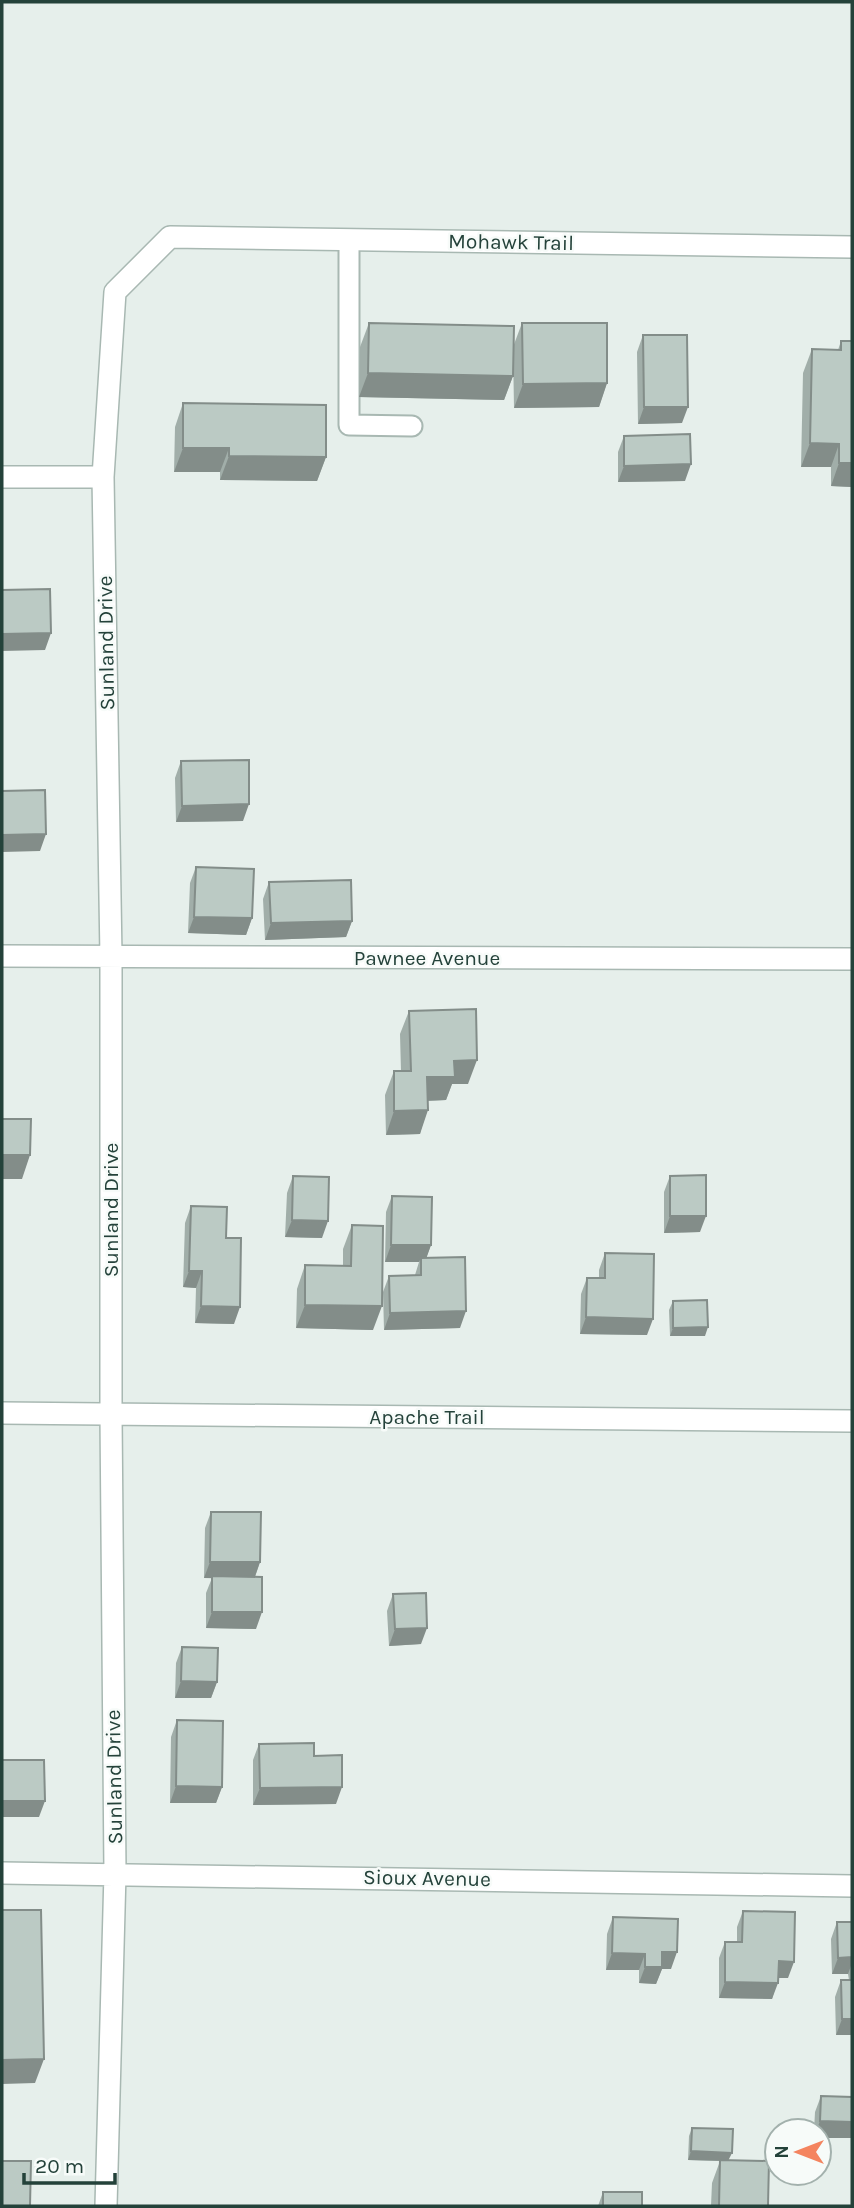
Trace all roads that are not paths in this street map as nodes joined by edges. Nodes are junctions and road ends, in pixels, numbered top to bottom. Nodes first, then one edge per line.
1 (170, 237) joint
2 (349, 240) junction
3 (852, 247) edge
4 (412, 426) dead end
5 (2, 477) edge
6 (103, 477) junction
7 (2, 956) edge
8 (111, 957) junction
9 (852, 959) edge
10 (2, 1413) edge
11 (111, 1415) junction
12 (852, 1421) edge
13 (2, 1873) edge
14 (115, 1873) junction
15 (852, 1885) edge
16 (106, 2206) edge

1 - 2 street, Mohawk Trail
1 - 6 street, Sunland Drive
2 - 3 street, Mohawk Trail
2 - 4 lane
5 - 6 street
6 - 8 street, Sunland Drive
7 - 8 street, Pawnee Avenue
8 - 9 street, Pawnee Avenue
8 - 11 street, Sunland Drive
10 - 11 street, Apache Trail
11 - 12 street, Apache Trail
11 - 14 street, Sunland Drive
13 - 14 street, Sioux Avenue
14 - 15 street, Sioux Avenue
14 - 16 street, Sunland Drive

